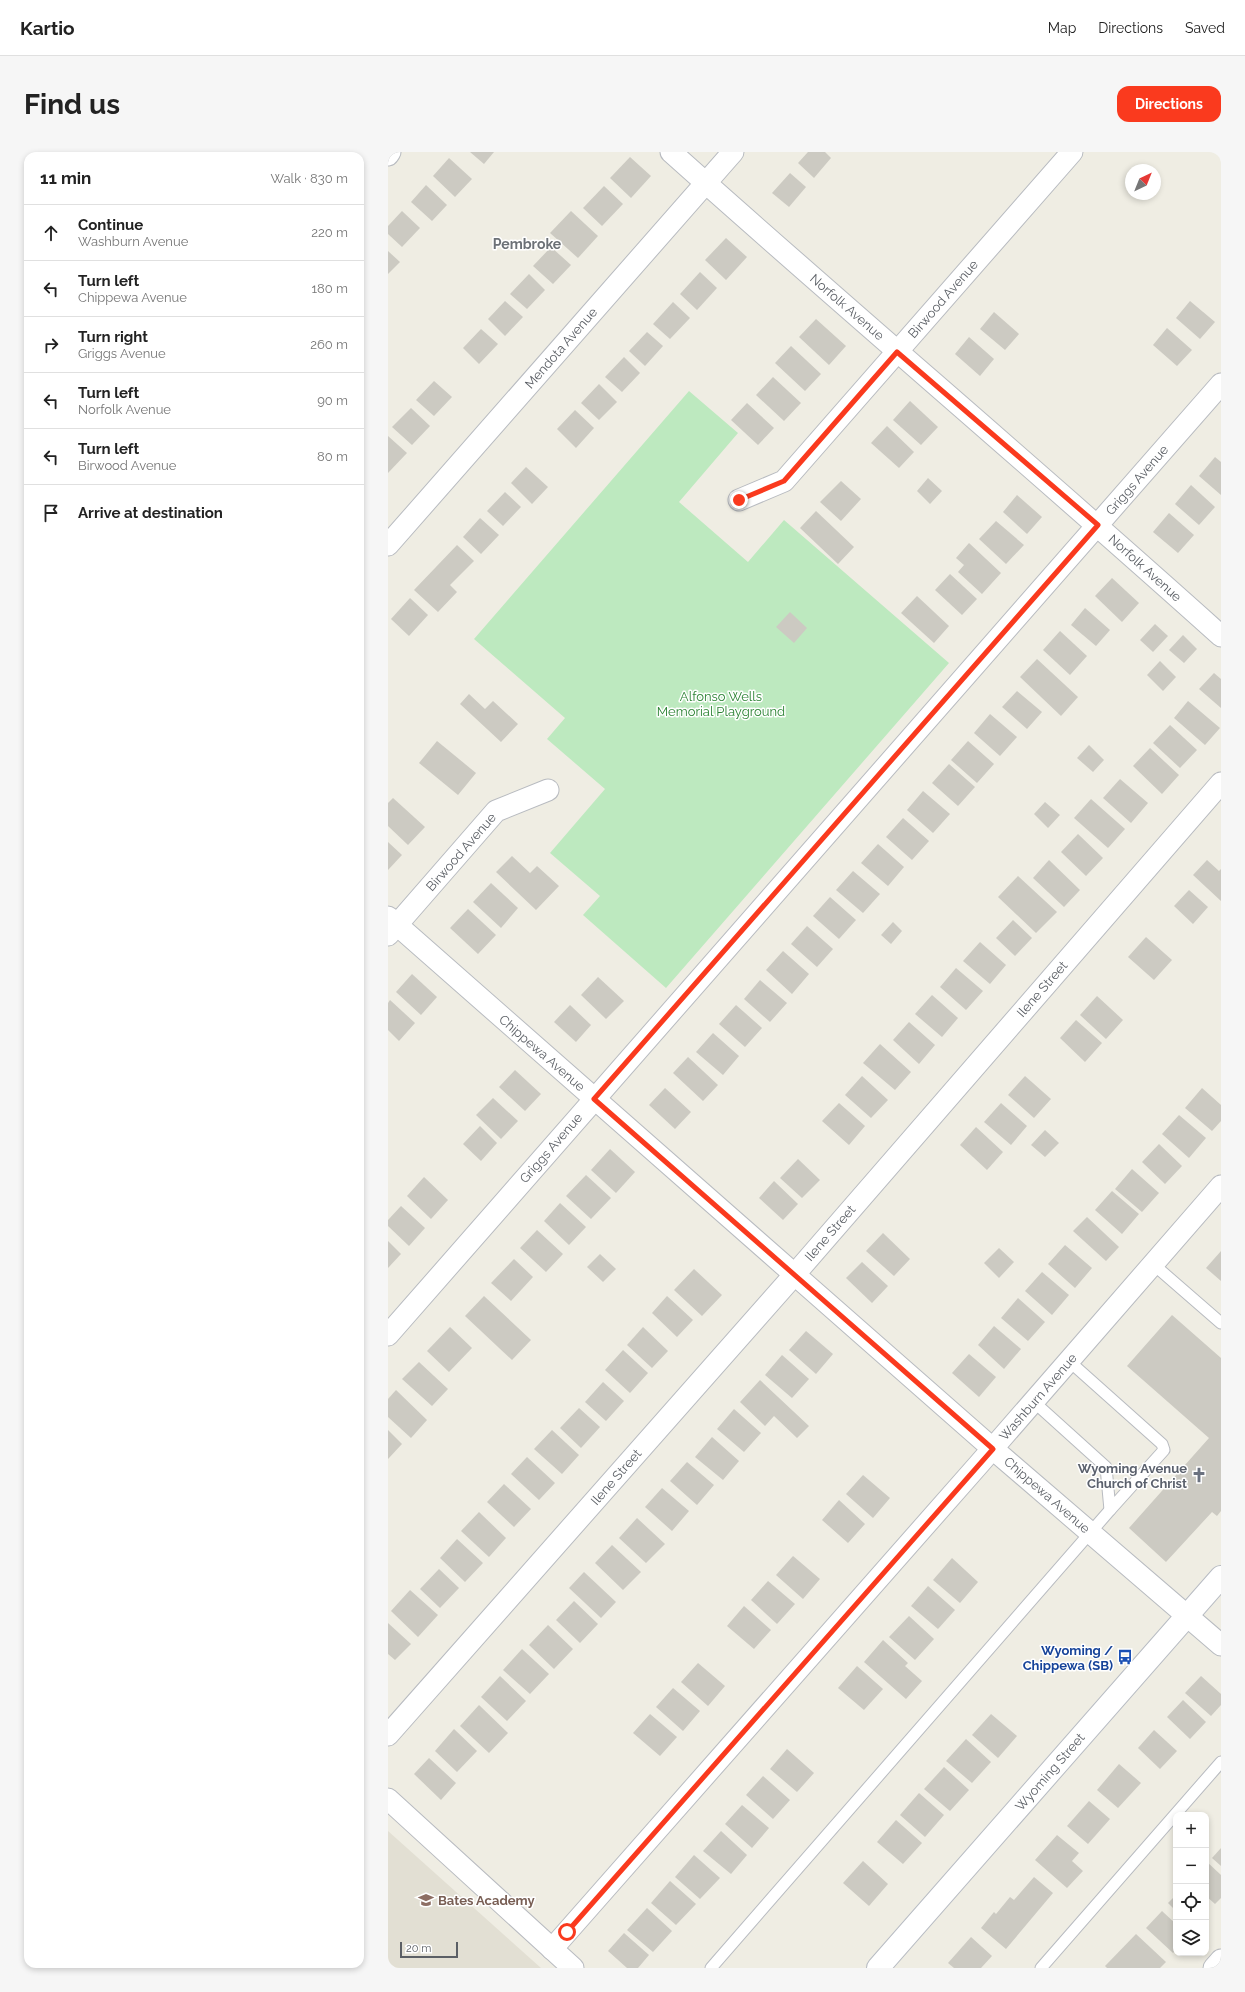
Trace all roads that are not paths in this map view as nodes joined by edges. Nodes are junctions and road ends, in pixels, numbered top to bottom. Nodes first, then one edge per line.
1 (390, 152) edge
2 (671, 152) edge
3 (734, 152) edge
4 (1072, 152) edge
5 (388, 155) edge
6 (706, 183) junction
7 (897, 352) junction
8 (1221, 384) edge
9 (739, 500) dead end
10 (1098, 525) junction
11 (388, 545) edge
12 (1221, 636) edge
13 (1221, 783) edge
14 (548, 790) dead end
15 (391, 926) edge
16 (594, 1099) junction
17 (1221, 1186) edge
18 (1153, 1264) junction
19 (795, 1274) junction
20 (1221, 1323) edge
21 (388, 1335) edge
22 (1069, 1361) junction
23 (1034, 1402) junction
24 (993, 1449) junction
25 (1110, 1510) junction
26 (1091, 1533) junction
27 (1221, 1577) edge
28 (1187, 1615) junction
29 (1221, 1645) edge
30 (388, 1735) edge
31 (1221, 1762) edge
32 (388, 1799) edge
33 (552, 1949) junction
34 (1221, 1960) edge
35 (574, 1968) edge
36 (711, 1968) edge
37 (878, 1968) edge
38 (1041, 1968) edge
39 (1214, 1968) edge

1 - 5 street
2 - 6 street, Norfolk Avenue
3 - 6 street, Mendota Avenue
4 - 7 street, Birwood Avenue
6 - 7 street, Norfolk Avenue
6 - 11 street, Mendota Avenue
7 - 9 street, Birwood Avenue
7 - 10 street, Norfolk Avenue
8 - 10 street, Griggs Avenue
10 - 12 street, Norfolk Avenue
10 - 16 street, Griggs Avenue
13 - 19 street, Ilene Street
14 - 15 street, Birwood Avenue
15 - 16 street, Chippewa Avenue
16 - 19 street, Chippewa Avenue
16 - 21 street, Griggs Avenue
17 - 18 street, Washburn Avenue
18 - 20 lane
18 - 22 street, Washburn Avenue
19 - 24 street, Chippewa Avenue
19 - 30 street, Ilene Street
22 - 23 street, Washburn Avenue
22 - 25 lane
23 - 24 street, Washburn Avenue
23 - 25 lane
24 - 26 street, Chippewa Avenue
24 - 33 street, Washburn Avenue
25 - 26 lane
26 - 28 street, Chippewa Avenue
26 - 36 lane
27 - 28 street, Wyoming Street
28 - 29 street, Chippewa Avenue
28 - 37 street, Wyoming Street
31 - 38 lane
32 - 33 street
33 - 35 street
34 - 39 street

